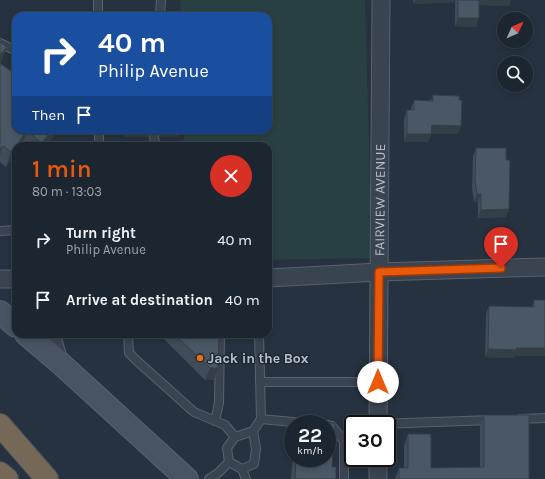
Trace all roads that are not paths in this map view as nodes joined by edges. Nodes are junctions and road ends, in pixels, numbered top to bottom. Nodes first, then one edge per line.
1 (98, 0) edge
2 (161, 0) edge
3 (381, 0) edge
4 (98, 12) edge
5 (160, 12) edge
6 (0, 43) edge
7 (12, 49) edge
8 (154, 137) dead end
9 (155, 142) edge
10 (12, 230) edge
11 (0, 231) edge
12 (545, 267) edge
13 (379, 272) junction
14 (272, 278) edge
15 (0, 279) edge
16 (12, 279) edge
17 (0, 312) edge
18 (12, 322) edge
19 (31, 338) edge
20 (53, 338) edge
21 (128, 338) edge
22 (220, 338) edge
23 (259, 338) edge
24 (59, 362) junction
25 (260, 382) junction
26 (378, 382) junction
27 (378, 415) edge
28 (545, 418) edge
29 (261, 419) junction
30 (513, 419) edge
31 (497, 420) edge
32 (215, 421) junction
33 (284, 421) edge
34 (396, 423) edge
35 (0, 425) edge
36 (253, 431) junction
37 (336, 431) edge
38 (0, 437) edge
39 (235, 437) junction
40 (230, 462) junction
41 (378, 467) edge
42 (242, 469) junction
43 (0, 473) edge
44 (6, 479) edge
45 (47, 479) edge
46 (187, 479) edge
47 (209, 479) edge
48 (246, 479) edge
49 (344, 479) edge
50 (378, 479) edge

1 - 4 lane
2 - 5 lane
3 - 13 street, FAIRVIEW AVENUE
6 - 7 lane
8 - 9 lane
10 - 11 lane
12 - 13 street
13 - 14 street
13 - 26 street, FAIRVIEW AVENUE
15 - 16 street
17 - 18 main road
19 - 24 main road
20 - 24 street
21 - 32 lane
22 - 32 lane
23 - 25 lane
24 - 46 main road
25 - 26 lane
25 - 29 lane
26 - 27 street, FAIRVIEW AVENUE
28 - 30 lane
29 - 33 lane
29 - 36 lane
31 - 34 lane
32 - 39 lane
35 - 45 highway
36 - 39 lane
36 - 42 lane
37 - 49 lane
38 - 45 highway
39 - 40 lane
40 - 42 lane
40 - 47 lane
41 - 50 street
42 - 48 lane
43 - 44 highway

